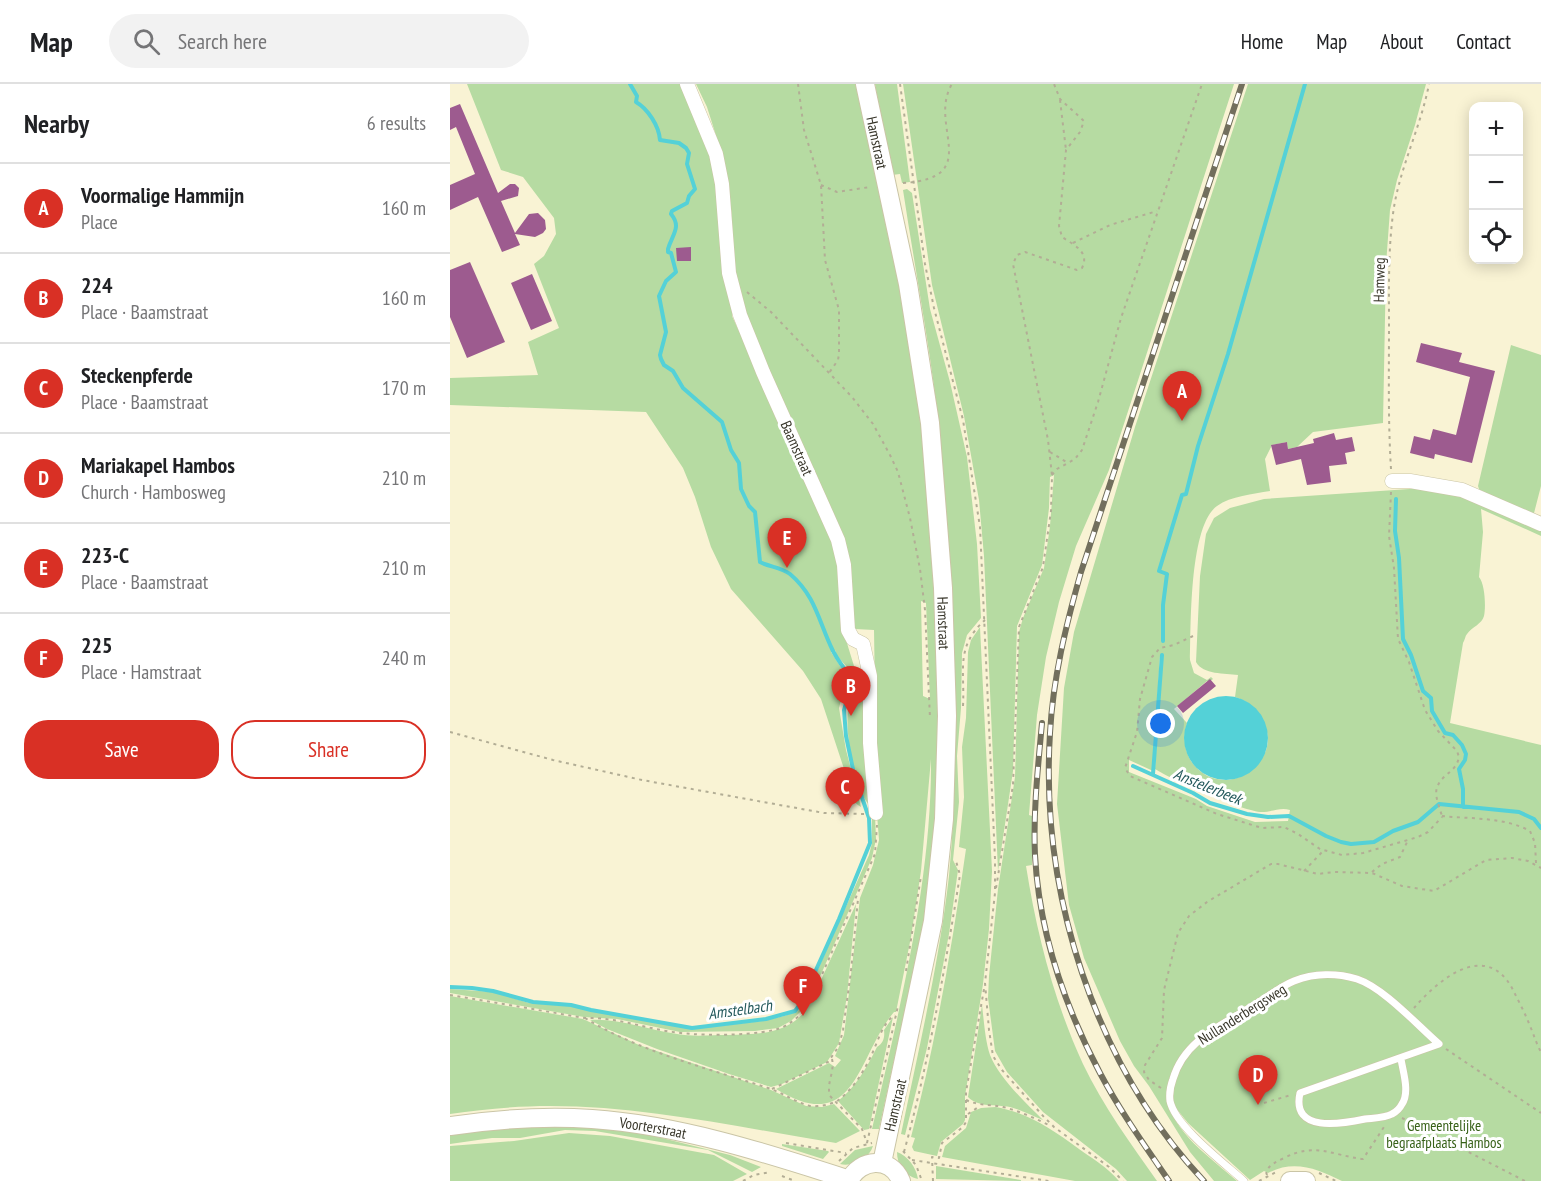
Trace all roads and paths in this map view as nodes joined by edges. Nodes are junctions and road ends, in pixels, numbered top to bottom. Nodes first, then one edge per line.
1 (687, 84) edge
2 (798, 84) edge
3 (865, 84) edge
4 (900, 84) edge
5 (952, 84) edge
6 (1054, 84) edge
7 (1202, 84) edge
8 (1429, 84) edge
9 (1060, 99) junction
10 (1066, 150) junction
11 (913, 183) junction
12 (887, 184) junction
13 (821, 185) junction
14 (1157, 211) junction
15 (1073, 243) junction
16 (733, 294) junction
17 (829, 373) junction
18 (1050, 452) junction
19 (1068, 463) junction
20 (1052, 475) junction
21 (1392, 481) junction
22 (1541, 524) edge
23 (1192, 636) dead end
24 (930, 728) dead end
25 (450, 732) edge
26 (876, 813) joint
27 (850, 815) dead end
28 (1442, 815) junction
29 (1408, 840) junction
30 (1324, 850) junction
31 (1536, 864) junction
32 (1541, 868) edge
33 (1304, 871) junction
34 (1372, 873) junction
35 (921, 876) dead end
36 (995, 893) junction
37 (858, 896) junction
38 (904, 977) dead end
39 (985, 984) junction
40 (450, 994) edge
41 (900, 997) dead end
42 (896, 1016) junction
43 (1407, 1016) junction
44 (585, 1018) junction
45 (1439, 1044) junction
46 (1541, 1052) edge
47 (832, 1059) junction
48 (1401, 1059) junction
49 (772, 1089) junction
50 (1169, 1091) junction
51 (1300, 1092) junction
52 (966, 1100) junction
53 (835, 1102) junction
54 (1264, 1103) dead end
55 (980, 1106) junction
56 (1541, 1113) edge
57 (1392, 1114) junction
58 (967, 1116) junction
59 (450, 1126) edge
60 (1054, 1127) junction
61 (867, 1143) junction
62 (904, 1152) dead end
63 (912, 1160) junction
64 (882, 1163) junction
65 (932, 1163) junction
66 (831, 1174) junction
67 (850, 1180) edge
68 (743, 1181) edge
69 (795, 1181) edge
70 (901, 1181) edge
71 (922, 1181) edge
72 (933, 1181) edge
73 (1049, 1181) edge
74 (1123, 1181) edge
75 (1244, 1181) edge
76 (1259, 1181) edge
77 (1290, 1181) edge
78 (1306, 1181) edge
79 (1525, 1181) edge

1 - 16 street, Baamstraat
2 - 13 path
3 - 12 main road, Hamstraat
4 - 11 path, Hamstraat
5 - 11 path
6 - 9 path
7 - 14 path
8 - 21 path, Hamweg
9 - 10 path
9 - 10 path
10 - 15 path
11 - 12 path
11 - 36 path, Hamstraat
12 - 13 path
12 - 64 main road, Hamstraat
13 - 17 path
14 - 15 path
14 - 19 path
15 - 18 path
16 - 17 path
16 - 26 street, Baamstraat
17 - 24 path
18 - 19 path
18 - 20 path
19 - 20 path
20 - 36 path
21 - 22 street
21 - 28 path, Hamweg
23 - 30 path
25 - 27 path
26 - 37 path
28 - 29 path
28 - 31 path
29 - 30 path
29 - 34 path
30 - 33 path
31 - 32 path
31 - 34 path
33 - 34 path
33 - 50 path
35 - 38 path
36 - 39 path
37 - 44 path
37 - 47 path
39 - 52 path
39 - 60 path
40 - 44 path
41 - 42 path
42 - 53 path
42 - 61 path
43 - 45 lane, Nullanderbergsweg
43 - 46 path
43 - 50 lane, Nullanderbergsweg
44 - 49 path
45 - 48 lane
45 - 56 path
47 - 49 path
47 - 53 path
48 - 51 lane
48 - 57 lane
49 - 53 path
50 - 75 lane
51 - 54 path
51 - 57 lane
52 - 55 path
52 - 58 path
53 - 61 path
55 - 58 path
55 - 60 path
57 - 76 path
57 - 79 path
58 - 65 path
59 - 66 main road, Voorterstraat
60 - 74 path
61 - 66 path
62 - 63 path
63 - 65 path
63 - 71 path
64 - 67 main road
64 - 70 main road
65 - 72 path
65 - 73 path
66 - 67 main road, Voorterstraat
68 - 69 path
77 - 78 main road

